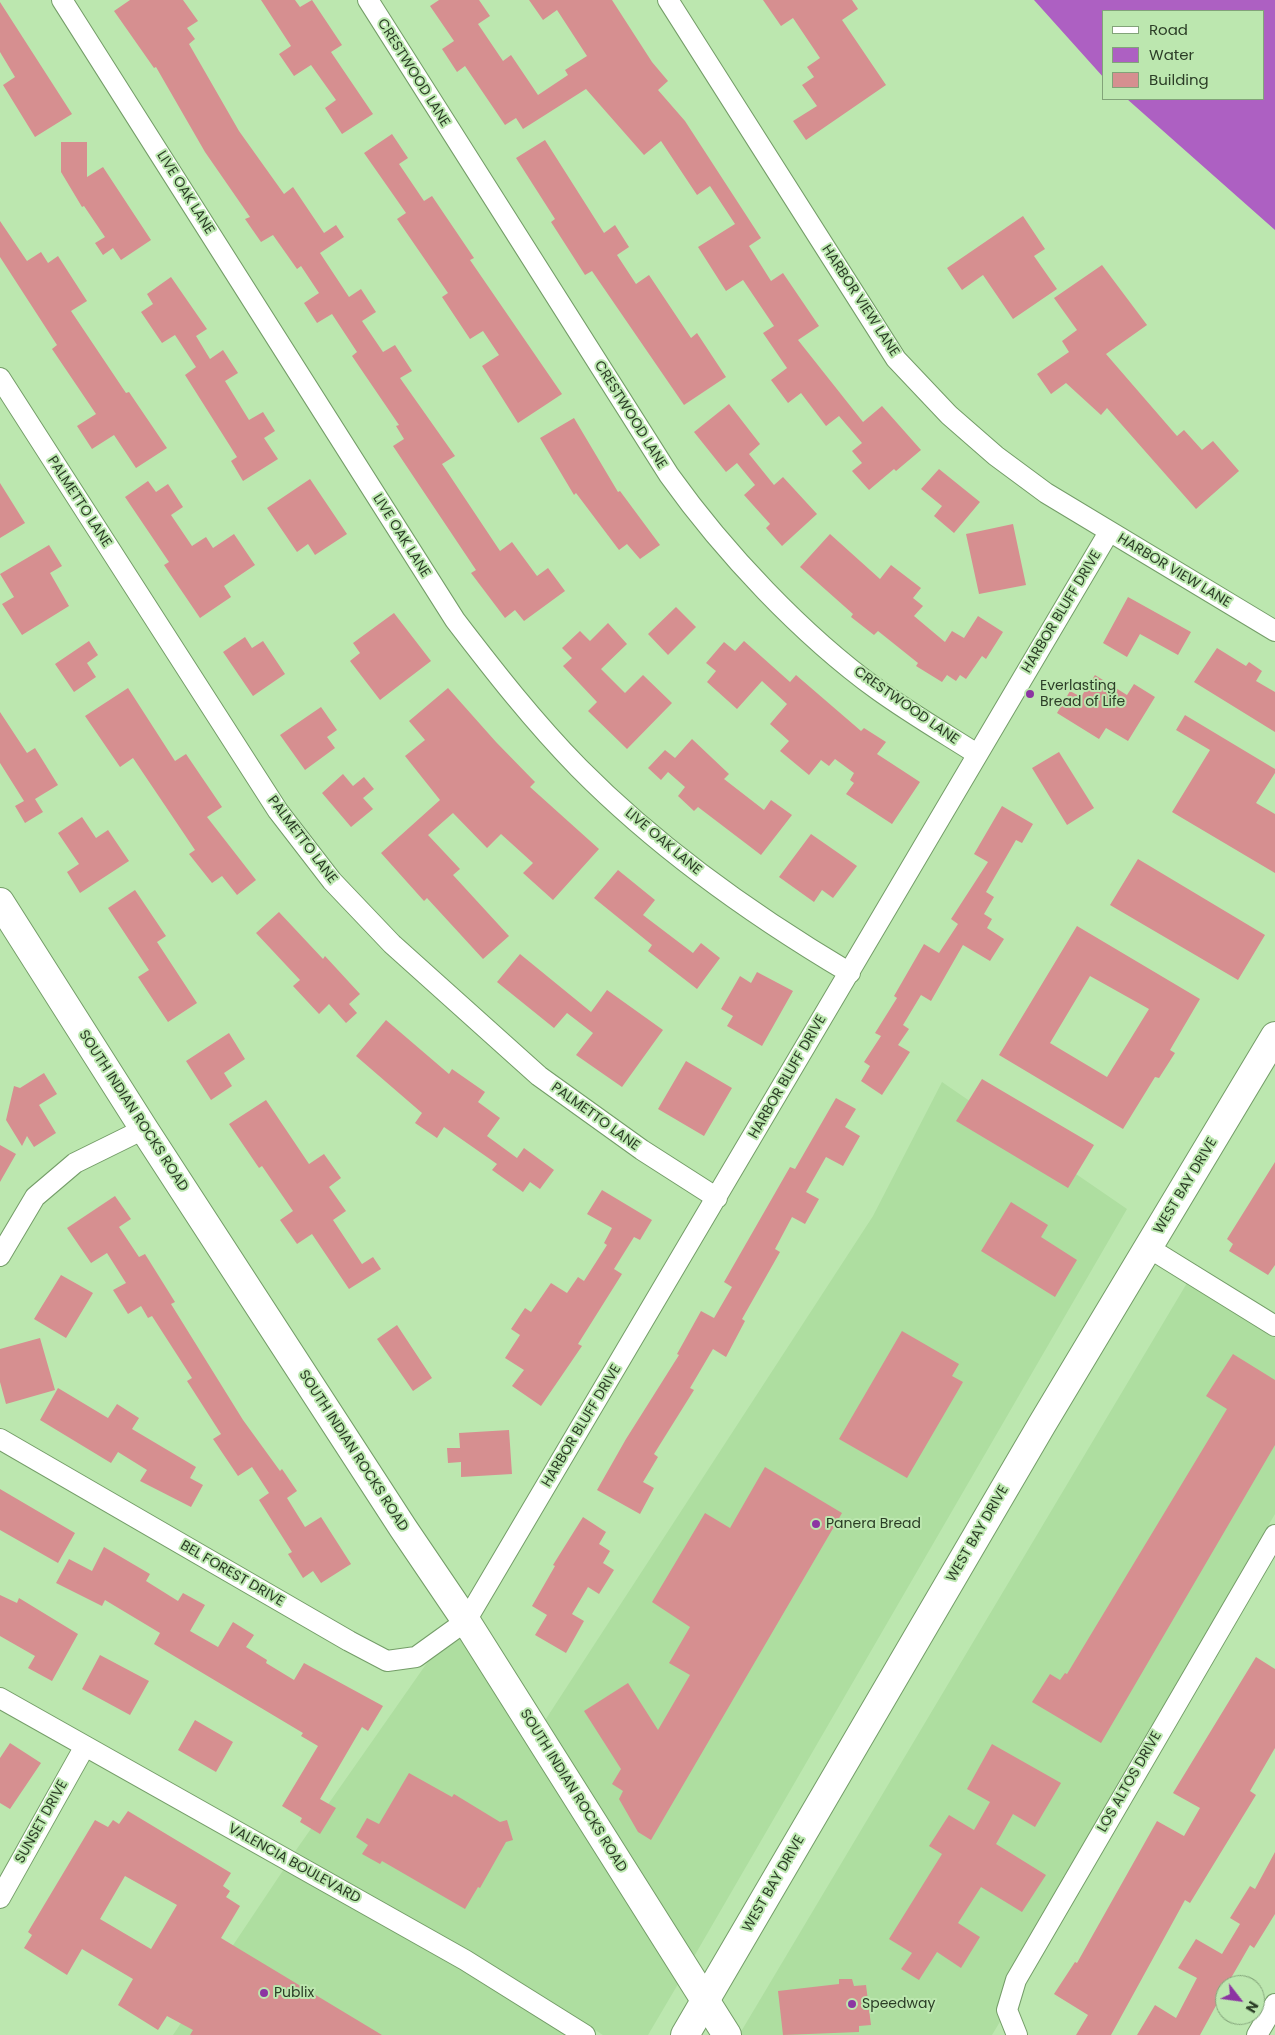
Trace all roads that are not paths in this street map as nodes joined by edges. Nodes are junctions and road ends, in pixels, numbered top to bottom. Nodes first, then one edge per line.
1 (62, 0) edge
2 (368, 0) edge
3 (668, 0) edge
4 (0, 378) edge
5 (1109, 532) junction
6 (1275, 631) edge
7 (977, 754) junction
8 (0, 902) edge
9 (850, 973) junction
10 (1275, 1036) edge
11 (144, 1129) junction
12 (717, 1198) junction
13 (1149, 1248) junction
14 (0, 1256) edge
15 (1275, 1326) edge
16 (0, 1439) edge
17 (1275, 1535) edge
18 (466, 1621) junction
19 (0, 1698) edge
20 (85, 1746) junction
21 (0, 1898) edge
22 (706, 2000) junction
23 (1275, 2004) edge
24 (585, 2035) edge
25 (686, 2035) edge
26 (727, 2035) edge
27 (1018, 2035) edge
28 (1257, 2035) edge

1 - 9 street, LIVE OAK LANE
2 - 7 street, CRESTWOOD LANE
3 - 5 street, HARBOR VIEW LANE
4 - 12 street, PALMETTO LANE
5 - 6 street, HARBOR VIEW LANE
5 - 7 street, HARBOR BLUFF DRIVE
7 - 9 street, HARBOR BLUFF DRIVE
8 - 11 street, SOUTH INDIAN ROCKS ROAD
9 - 12 street, HARBOR BLUFF DRIVE
10 - 13 street, WEST BAY DRIVE
11 - 14 street
11 - 18 street, SOUTH INDIAN ROCKS ROAD
12 - 18 street, HARBOR BLUFF DRIVE
13 - 15 street
13 - 22 street, WEST BAY DRIVE
16 - 18 street, BEL FOREST DRIVE
17 - 27 street, LOS ALTOS DRIVE
18 - 22 street, SOUTH INDIAN ROCKS ROAD
19 - 20 street, VALENCIA BOULEVARD
20 - 21 street, SUNSET DRIVE
20 - 24 street, VALENCIA BOULEVARD
22 - 25 street, WEST BAY DRIVE
22 - 26 street, SOUTH INDIAN ROCKS ROAD
23 - 28 street

